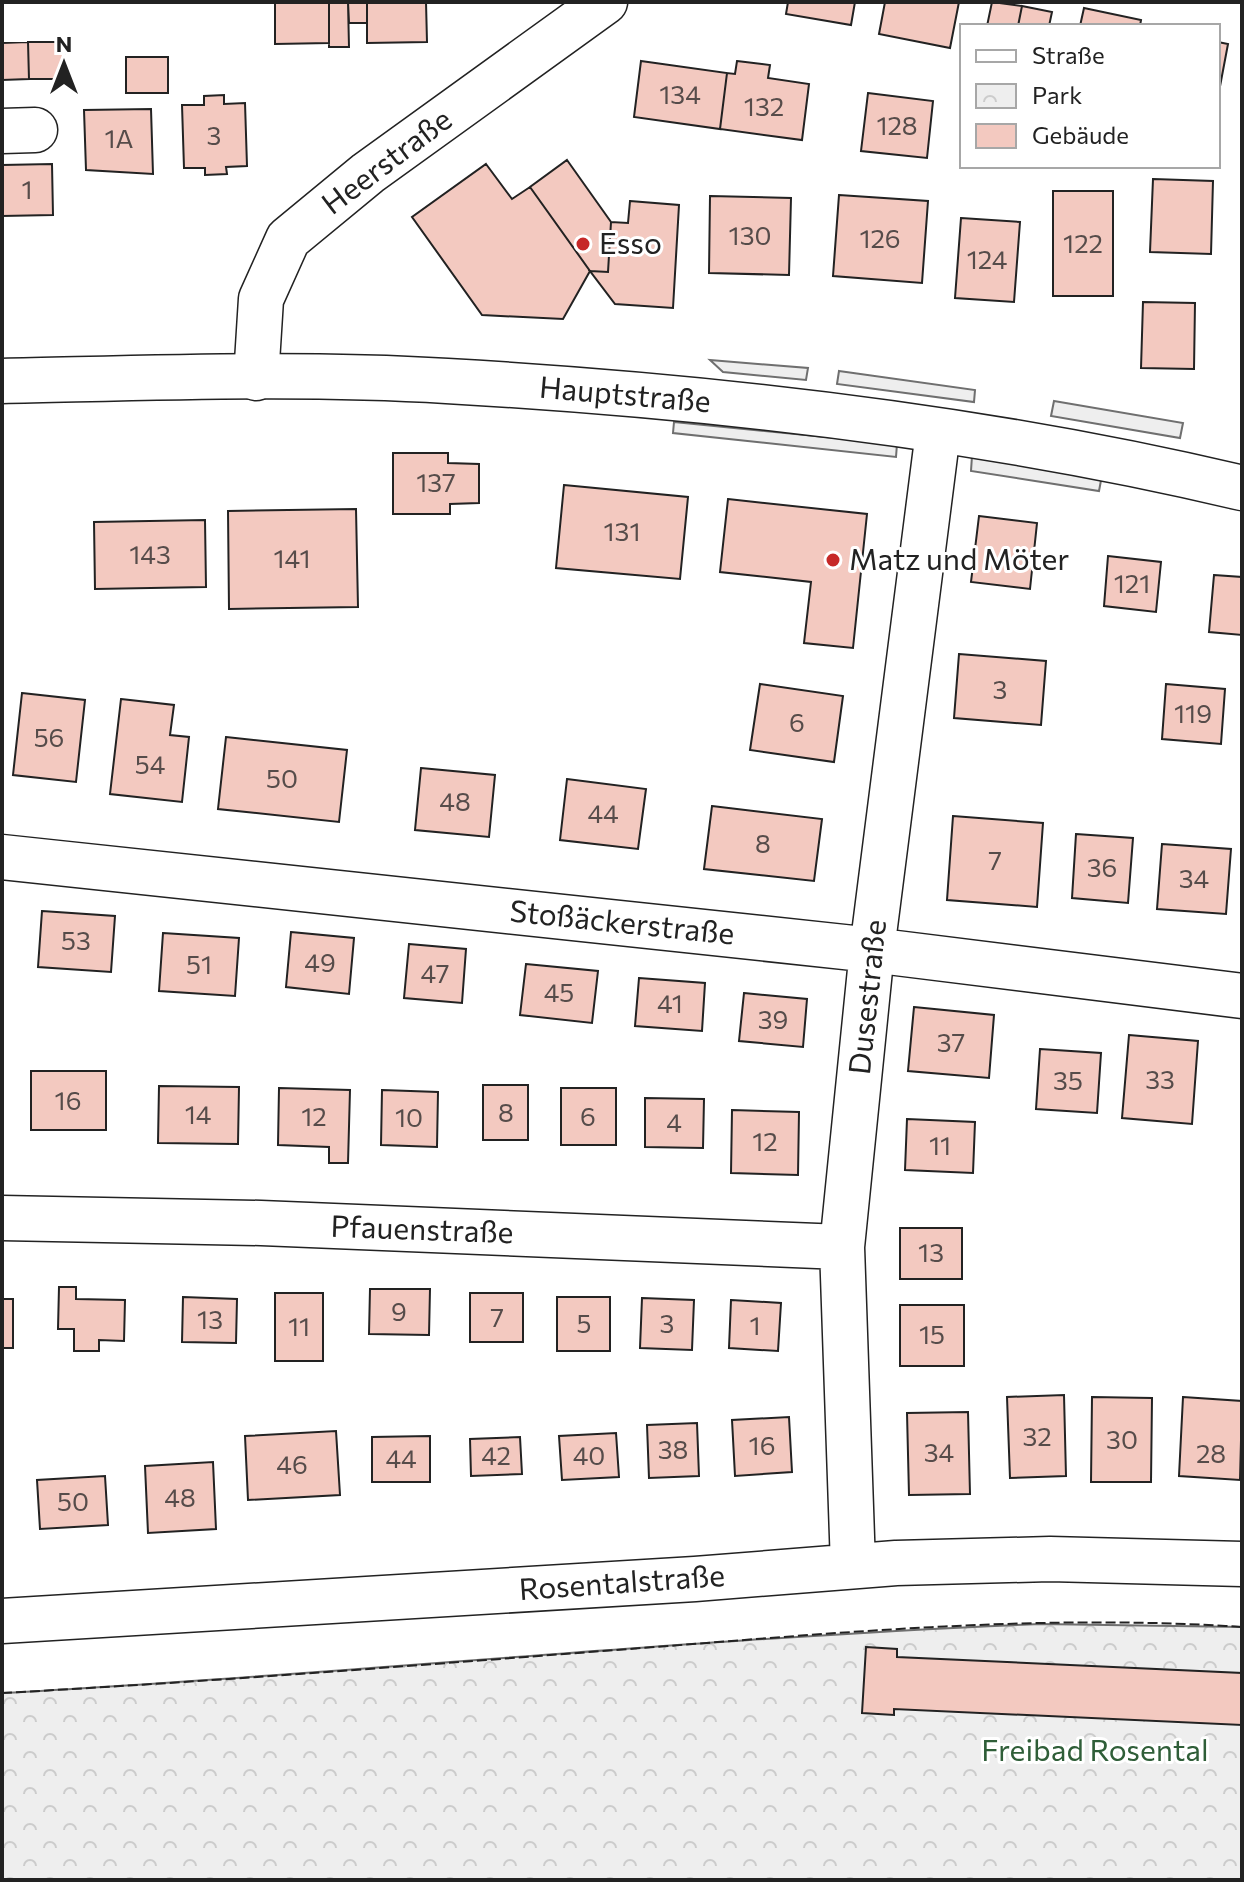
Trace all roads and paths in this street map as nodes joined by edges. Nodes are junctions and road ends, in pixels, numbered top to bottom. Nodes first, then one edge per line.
1 (605, 2) edge
2 (256, 378) junction
3 (2, 381) edge
4 (938, 432) junction
5 (1242, 488) edge
6 (2, 857) edge
7 (872, 950) junction
8 (1242, 996) edge
9 (2, 1218) edge
10 (842, 1247) junction
11 (1242, 1564) edge
12 (853, 1566) junction
13 (2, 1621) edge

1 - 2 street, Heerstraße
2 - 3 street, Hauptstraße
2 - 4 street, Hauptstraße
4 - 5 street, Hauptstraße
4 - 7 street, Dusestraße
6 - 7 street, Stoßäckerstraße
7 - 8 street, Stoßäckerstraße
7 - 10 street, Dusestraße
9 - 10 street, Pfauenstraße
10 - 12 street, Dusestraße
11 - 12 street, Rosentalstraße
12 - 13 street, Rosentalstraße

